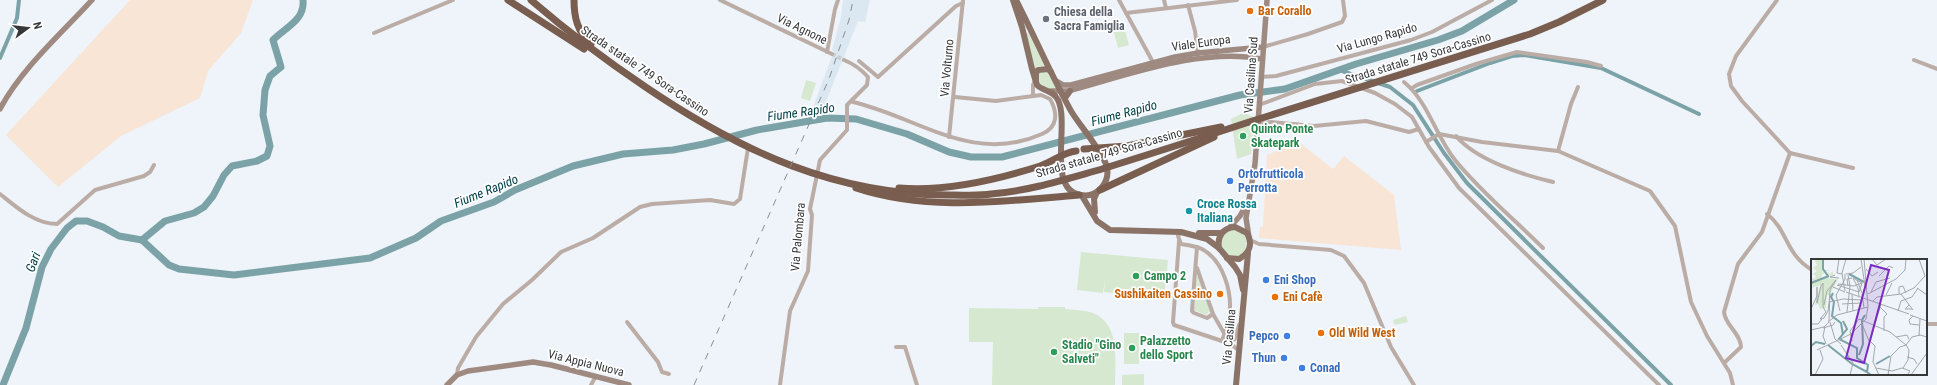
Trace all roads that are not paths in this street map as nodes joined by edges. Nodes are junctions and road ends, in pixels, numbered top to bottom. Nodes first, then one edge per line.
1 (92, 0) edge
2 (453, 0) edge
3 (508, 0) edge
4 (531, 0) edge
5 (574, 0) edge
6 (720, 0) edge
7 (838, 0) edge
8 (1014, 0) edge
9 (1119, 0) edge
10 (1164, 0) edge
11 (1237, 0) edge
12 (1267, 0) edge
13 (1343, 0) edge
14 (1492, 0) edge
15 (1603, 0) edge
16 (1777, 0) edge
17 (963, 1) edge
18 (1220, 1) edge
19 (1188, 5) junction
20 (1166, 8) junction
21 (1126, 13) junction
22 (374, 33) dead end
23 (1263, 47) junction
24 (827, 52) junction
25 (832, 54) tunnel mouth
26 (1198, 56) junction
27 (1262, 59) junction
28 (844, 60) tunnel mouth
29 (1914, 60) dead end
30 (859, 61) dead end
31 (1155, 65) junction
32 (1601, 66) dead end
33 (1032, 69) junction
34 (1937, 69) edge
35 (1051, 72) junction
36 (624, 73) junction
37 (1036, 79) junction
38 (1056, 81) junction
39 (1261, 81) junction
40 (1404, 82) dead end
41 (1033, 85) junction
42 (1578, 87) dead end
43 (1412, 88) junction
44 (1051, 91) junction
45 (1070, 91) junction
46 (1062, 92) junction
47 (1033, 95) junction
48 (955, 97) junction
49 (1065, 98) junction
50 (853, 102) junction
51 (1259, 102) junction
52 (0, 110) edge
53 (1258, 124) junction
54 (1236, 127) junction
55 (1419, 129) junction
56 (1439, 134) junction
57 (1456, 136) junction
58 (949, 137) junction
59 (1426, 142) junction
60 (1094, 146) junction
61 (748, 148) junction
62 (1084, 149) junction
63 (1076, 150) junction
64 (1558, 151) junction
65 (1790, 152) junction
66 (1062, 153) junction
67 (1104, 160) junction
68 (1062, 164) junction
69 (154, 165) dead end
70 (1853, 168) dead end
71 (835, 180) junction
72 (1553, 182) dead end
73 (1098, 191) junction
74 (0, 194) edge
75 (1081, 195) junction
76 (1249, 199) junction
77 (1767, 214) junction
78 (1230, 227) junction
79 (1181, 232) junction
80 (1221, 233) junction
81 (1203, 235) junction
82 (1250, 238) junction
83 (1180, 241) junction
84 (1259, 244) junction
85 (1197, 247) junction
86 (1219, 248) junction
87 (1543, 248) dead end
88 (1249, 250) junction
89 (1224, 256) junction
90 (1196, 265) junction
91 (1811, 269) edge
92 (1243, 290) junction
93 (1213, 314) junction
94 (1241, 320) junction
95 (627, 322) dead end
96 (1224, 334) junction
97 (1222, 341) junction
98 (1230, 343) junction
99 (896, 347) dead end
100 (1238, 350) junction
101 (1724, 363) junction
102 (669, 374) dead end
103 (457, 375) junction
104 (596, 376) junction
105 (447, 385) edge
106 (591, 385) edge
107 (629, 385) edge
108 (780, 385) edge
109 (917, 385) edge
110 (1236, 385) edge
111 (1414, 385) edge
112 (1659, 385) edge
113 (1733, 385) edge

1 - 52 street
2 - 22 street
3 - 36 highway
4 - 36 highway, Strada statale 749 Sora-Cassino
5 - 36 highway
6 - 24 street, Via Agnone
7 - 24 street
8 - 33 main road
8 - 35 main road
9 - 21 street
10 - 20 street
11 - 18 street
12 - 23 street, Via Casilina Sud
13 - 23 street, Viale Europa
14 - 39 street, Via Lungo Rapido
15 - 54 highway, Strada statale 749 Sora-Cassino
16 - 65 street
17 - 30 street
17 - 48 street, Via Volturno
18 - 19 street
19 - 20 street
19 - 26 street
20 - 21 street
21 - 31 street
23 - 26 street, Viale Europa
23 - 27 street, Via Casilina Sud
24 - 25 street, Via Agnone
26 - 27 street, Viale Europa
26 - 31 street, Viale Europa
27 - 39 street, Via Casilina Sud
28 - 50 street, Via Palombara
29 - 34 street
31 - 38 street, Viale Europa
31 - 45 street, Viale Europa
32 - 43 street
33 - 37 main road
33 - 41 street
35 - 37 main road
35 - 38 main road
36 - 61 highway, Strada statale 749 Sora-Cassino
37 - 41 street
37 - 44 main road
38 - 46 main road
39 - 51 street, Via Casilina Sud
40 - 43 street
41 - 47 street
42 - 64 street
43 - 56 street
44 - 46 street, Viale Europa
44 - 66 main road
45 - 46 street, Viale Europa
45 - 49 main road
46 - 49 main road
47 - 48 street
47 - 58 street
48 - 58 street, Via Volturno
49 - 60 main road
50 - 58 street
50 - 108 street, Via Palombara
51 - 53 street, Via Casilina Sud
51 - 55 street
53 - 55 street
53 - 76 street, Via Casilina Sud
54 - 60 highway
54 - 71 highway, Strada statale 749 Sora-Cassino
54 - 73 highway
55 - 59 street
56 - 57 street
56 - 59 street
56 - 87 street
57 - 64 street
57 - 72 street
59 - 112 street
60 - 62 highway
60 - 67 main road
61 - 71 highway, Strada statale 749 Sora-Cassino
61 - 103 street
62 - 63 main road
62 - 67 main road
63 - 66 highway
63 - 68 main road
64 - 101 street
65 - 70 street
65 - 77 street
66 - 68 main road
66 - 71 highway
67 - 73 main road
68 - 75 main road
69 - 74 street
71 - 75 highway
73 - 75 main road
73 - 81 main road
75 - 79 main road
76 - 78 street, Via Casilina Sud
76 - 82 street, Via Casilina Sud
77 - 91 street
77 - 101 street
78 - 80 main road
78 - 82 main road
79 - 81 main road
79 - 83 street
80 - 81 main road
80 - 86 main road
81 - 86 main road, Via Casilina
82 - 84 street
82 - 88 main road, Via Casilina
83 - 85 street
83 - 97 street
84 - 88 street
84 - 111 street
85 - 90 street
85 - 96 street
86 - 89 main road, Via Casilina
88 - 89 main road
88 - 92 main road, Via Casilina
89 - 92 main road, Via Casilina
90 - 93 street
90 - 93 street
92 - 94 main road, Via Casilina
93 - 96 street
94 - 98 street
94 - 100 main road, Via Casilina
95 - 102 street
96 - 97 street
97 - 98 street
98 - 100 street
99 - 109 street
100 - 110 main road, Via Casilina
101 - 113 street
103 - 104 street, Via Appia Nuova
103 - 105 street
104 - 106 street
104 - 107 street, Via Appia Nuova

